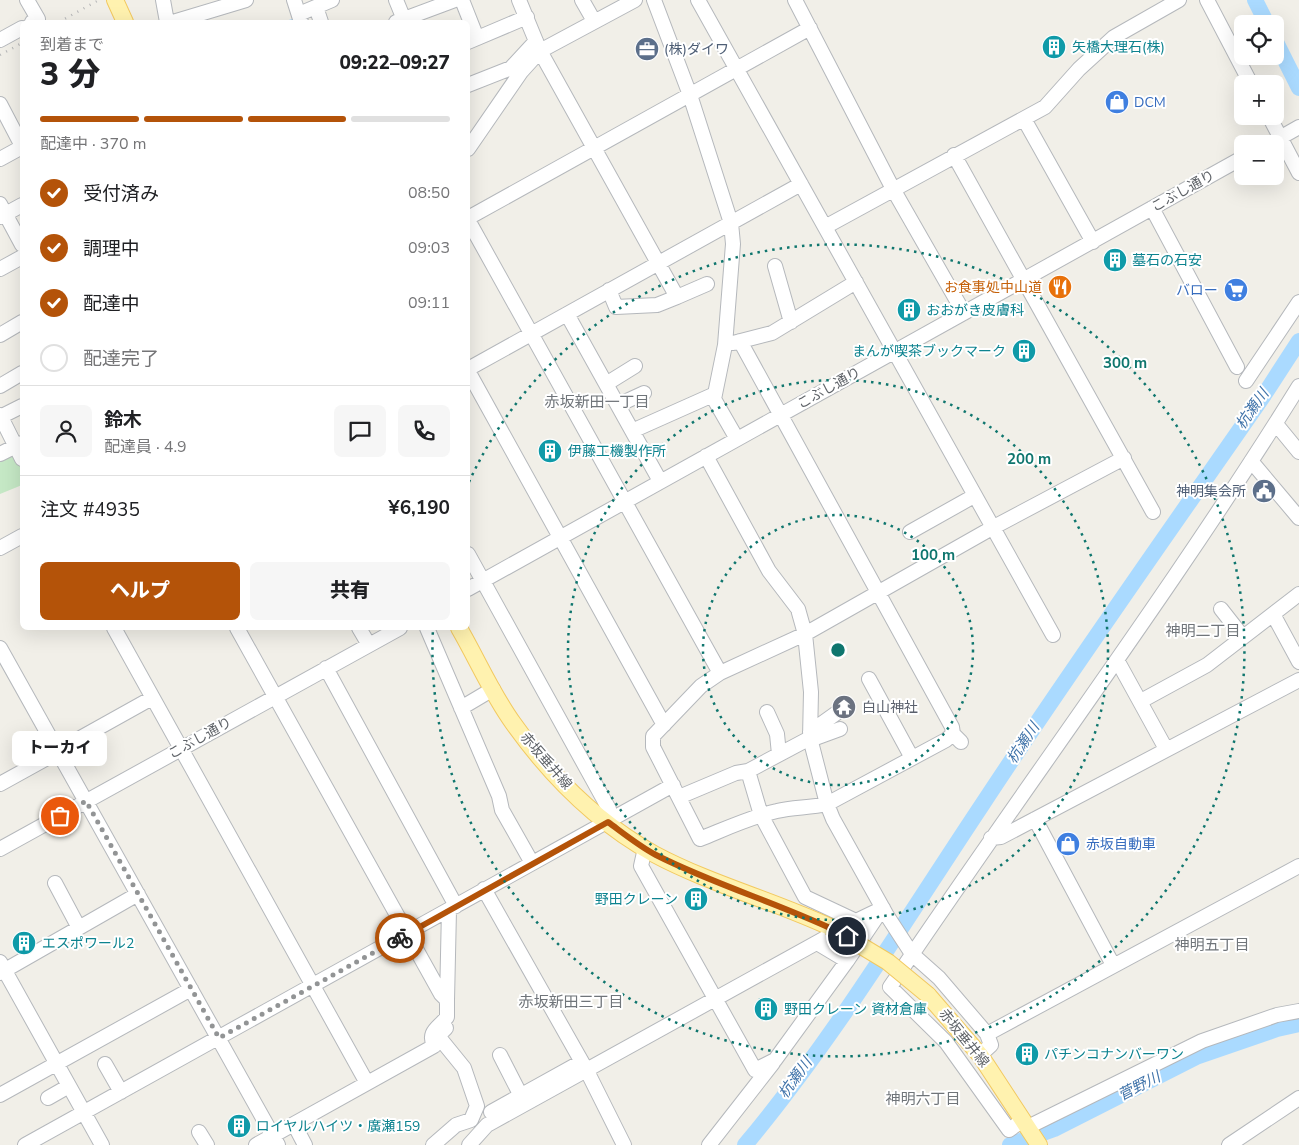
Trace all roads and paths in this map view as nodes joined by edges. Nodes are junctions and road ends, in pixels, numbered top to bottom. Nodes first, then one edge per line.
1 (27, 0) edge
2 (115, 0) edge
3 (163, 0) edge
4 (294, 0) edge
5 (332, 0) edge
6 (396, 0) edge
7 (455, 0) edge
8 (462, 0) edge
9 (519, 0) edge
10 (582, 0) edge
11 (635, 0) edge
12 (654, 0) edge
13 (698, 0) edge
14 (795, 0) edge
15 (1179, 0) edge
16 (1207, 0) edge
17 (240, 1) edge
18 (318, 13) edge
19 (527, 18) junction
20 (299, 19) edge
21 (36, 20) edge
22 (124, 20) edge
23 (167, 20) edge
24 (179, 20) edge
25 (401, 20) edge
26 (407, 20) edge
27 (467, 20) edge
28 (594, 21) junction
29 (810, 28) junction
30 (20, 29) edge
31 (0, 40) edge
32 (472, 40) edge
33 (538, 46) junction
34 (736, 68) junction
35 (1247, 75) edge
36 (470, 84) edge
37 (690, 95) junction
38 (0, 104) edge
39 (1024, 119) junction
40 (1299, 127) edge
41 (1284, 136) edge
42 (20, 142) edge
43 (470, 146) edge
44 (20, 147) edge
45 (594, 148) junction
46 (1284, 153) edge
47 (954, 155) junction
48 (0, 159) edge
49 (1234, 162) edge
50 (1299, 173) edge
51 (802, 184) junction
52 (893, 189) junction
53 (20, 206) edge
54 (1152, 208) junction
55 (2, 212) edge
56 (470, 218) edge
57 (470, 223) edge
58 (731, 223) junction
59 (825, 227) junction
60 (20, 242) edge
61 (1093, 242) junction
62 (20, 258) edge
63 (657, 264) junction
64 (775, 266) dead end
65 (0, 269) edge
66 (1024, 280) junction
67 (856, 282) junction
68 (707, 284) dead end
69 (609, 290) junction
70 (677, 297) junction
71 (1299, 302) edge
72 (964, 313) junction
73 (567, 314) junction
74 (791, 322) junction
75 (20, 323) edge
76 (0, 334) edge
77 (531, 334) junction
78 (740, 341) junction
79 (725, 345) junction
80 (895, 352) junction
81 (635, 366) dead end
82 (1237, 366) dead end
83 (470, 369) edge
84 (20, 374) edge
85 (470, 374) edge
86 (1246, 380) dead end
87 (606, 384) junction
88 (0, 386) edge
89 (1299, 386) edge
90 (644, 393) dead end
91 (715, 394) junction
92 (618, 405) junction
93 (20, 407) edge
94 (780, 416) junction
95 (0, 417) edge
96 (1276, 424) junction
97 (632, 431) junction
98 (737, 439) junction
99 (19, 445) edge
100 (1299, 452) edge
101 (0, 454) edge
102 (706, 456) junction
103 (1124, 458) junction
104 (1251, 461) junction
105 (660, 481) junction
106 (974, 496) junction
107 (624, 502) junction
108 (1154, 512) dead end
109 (1299, 518) edge
110 (992, 528) junction
111 (910, 532) dead end
112 (20, 537) edge
113 (560, 538) junction
114 (0, 548) edge
115 (470, 558) edge
116 (482, 581) junction
117 (470, 588) edge
118 (878, 593) junction
119 (1299, 594) edge
120 (1221, 609) dead end
121 (1273, 614) junction
122 (115, 630) edge
123 (238, 630) edge
124 (360, 630) edge
125 (396, 630) edge
126 (428, 630) edge
127 (460, 630) edge
128 (805, 634) junction
129 (1053, 635) dead end
130 (1243, 637) junction
131 (369, 645) junction
132 (0, 648) edge
133 (1117, 660) junction
134 (1299, 662) edge
135 (326, 668) junction
136 (720, 673) junction
137 (869, 678) dead end
138 (1299, 680) edge
139 (494, 689) junction
140 (275, 696) junction
141 (152, 698) junction
142 (1141, 701) junction
143 (461, 708) junction
144 (768, 712) dead end
145 (838, 712) dead end
146 (664, 724) junction
147 (840, 730) dead end
148 (810, 737) junction
149 (180, 748) junction
150 (1166, 749) junction
151 (58, 752) junction
152 (779, 754) junction
153 (912, 758) junction
154 (748, 771) junction
155 (2, 778) edge
156 (676, 791) junction
157 (86, 801) junction
158 (827, 804) junction
159 (761, 815) junction
160 (1035, 819) junction
161 (608, 822) junction
162 (991, 838) junction
163 (0, 848) edge
164 (645, 848) junction
165 (532, 863) junction
166 (1299, 866) edge
167 (55, 883) dead end
168 (484, 889) junction
169 (138, 894) junction
170 (452, 908) junction
171 (884, 911) junction
172 (856, 921) junction
173 (79, 928) junction
174 (408, 933) junction
175 (817, 943) junction
176 (910, 951) junction
177 (847, 961) junction
178 (1113, 965) junction
179 (1, 968) edge
180 (314, 985) junction
181 (192, 989) junction
182 (447, 1000) junction
183 (717, 1000) junction
184 (1299, 1011) edge
185 (447, 1017) junction
186 (987, 1034) junction
187 (219, 1038) junction
188 (500, 1055) dead end
189 (980, 1055) junction
190 (775, 1060) junction
191 (57, 1063) junction
192 (106, 1064) dead end
193 (584, 1067) junction
194 (367, 1083) junction
195 (69, 1086) junction
196 (120, 1092) junction
197 (0, 1095) edge
198 (521, 1096) junction
199 (48, 1098) dead end
200 (1299, 1098) edge
201 (84, 1112) junction
202 (491, 1112) dead end
203 (294, 1124) junction
204 (1025, 1124) junction
205 (199, 1132) dead end
206 (276, 1140) edge
207 (25, 1145) edge
208 (102, 1145) edge
209 (207, 1145) edge
210 (256, 1145) edge
211 (305, 1145) edge
212 (433, 1145) edge
213 (469, 1145) edge
214 (624, 1145) edge
215 (709, 1145) edge
216 (1039, 1145) edge
217 (1229, 1145) edge

1 - 21 street
2 - 22 main road
3 - 23 street
4 - 20 street
5 - 18 street
6 - 25 street
7 - 26 street
8 - 27 street
9 - 19 street
10 - 28 street
11 - 28 street
12 - 37 street
13 - 34 street
14 - 29 street
15 - 39 street
16 - 35 street
17 - 24 street
18 - 20 street
19 - 32 street
19 - 33 street
28 - 33 street
29 - 34 street
29 - 52 street
30 - 31 street
33 - 36 street
33 - 43 street
33 - 45 street
34 - 37 street
34 - 51 street
37 - 45 street
37 - 58 street
38 - 42 street
39 - 47 street
39 - 61 street
40 - 41 street
44 - 48 street
45 - 56 street
45 - 63 street
46 - 50 street
47 - 52 street
47 - 66 street
49 - 54 street, こぶし通り
51 - 58 street
51 - 59 street
52 - 59 street
52 - 72 street
53 - 55 street
54 - 61 street, こぶし通り
54 - 82 street
55 - 60 street
57 - 77 street
58 - 63 street
58 - 79 street
59 - 67 street
61 - 66 street, こぶし通り
62 - 65 street
63 - 69 street
63 - 70 street
64 - 74 street
66 - 72 street, こぶし通り
66 - 103 street
67 - 74 street
67 - 80 street
68 - 70 street
69 - 70 street
69 - 73 street
71 - 86 street
72 - 80 street, こぶし通り
73 - 77 street
73 - 87 street
74 - 78 street
75 - 76 street
77 - 83 street
77 - 107 street
78 - 79 street
78 - 94 street
79 - 91 street
80 - 94 street, こぶし通り
80 - 106 street
81 - 87 street
84 - 88 street
85 - 113 street
87 - 92 street
89 - 96 street
90 - 92 street
91 - 97 street
91 - 98 street
92 - 97 street
93 - 95 street
94 - 98 street, こぶし通り
94 - 118 street
95 - 99 street
96 - 100 street
96 - 104 street
97 - 105 street
98 - 102 street, こぶし通り
99 - 101 street
102 - 105 street, こぶし通り
102 - 128 street
103 - 108 street
103 - 110 street
104 - 109 street
104 - 133 street
105 - 107 street, こぶし通り
106 - 110 street
106 - 111 street
107 - 113 street, こぶし通り
107 - 136 street
110 - 118 street
110 - 129 street
112 - 114 street
113 - 116 street, こぶし通り
113 - 146 street
115 - 116 street
116 - 117 street, こぶし通り
116 - 161 street
118 - 128 street
118 - 153 street
119 - 121 street
120 - 130 street
121 - 130 street
121 - 134 street
122 - 141 street
123 - 140 street
124 - 131 street
125 - 131 street, こぶし通り
126 - 143 street
127 - 139 main road, 赤坂垂井線
128 - 136 street
128 - 148 street
130 - 142 street
131 - 135 street, こぶし通り
132 - 151 street
133 - 142 street
133 - 162 street
135 - 140 street, こぶし通り
135 - 170 street
136 - 146 street
137 - 153 street
138 - 150 street
139 - 143 street
139 - 161 main road, 赤坂垂井線
140 - 149 street, こぶし通り
140 - 174 street
141 - 149 street
141 - 151 street
142 - 150 street
143 - 165 street
144 - 152 street
145 - 148 street
146 - 156 street
147 - 148 street
148 - 152 street
148 - 158 street
149 - 157 street, こぶし通り
149 - 180 street
150 - 160 street
151 - 155 street
151 - 157 street
152 - 154 street
153 - 158 street
154 - 156 street
154 - 159 street
156 - 159 street
156 - 161 street
157 - 163 street, こぶし通り
157 - 169 street
158 - 159 street
158 - 171 street
159 - 172 street
160 - 162 street
160 - 178 street
161 - 164 main road, 赤坂垂井線
161 - 165 street
162 - 176 street
164 - 183 street
164 - 189 main road, 赤坂垂井線, bridge
165 - 168 street
166 - 178 street
167 - 173 street
168 - 170 street
168 - 193 street
169 - 173 street
169 - 181 street
170 - 174 street
170 - 182 street
171 - 172 street
171 - 176 street
171 - 177 street
172 - 175 street
173 - 179 street
174 - 180 street
174 - 182 street
175 - 177 street
175 - 183 street
176 - 186 street
176 - 204 street
177 - 190 street
178 - 186 street
179 - 191 street
180 - 187 street
180 - 194 street
181 - 187 street
181 - 191 street
182 - 185 street
183 - 190 street
183 - 193 street
184 - 204 street
185 - 194 street
185 - 212 street
186 - 189 street
187 - 196 street
187 - 206 street
188 - 198 street
189 - 204 main road, 赤坂垂井線
190 - 215 street
191 - 195 street
191 - 197 street
192 - 196 street
193 - 198 street
193 - 213 street
193 - 214 street
194 - 203 street
195 - 199 street
195 - 201 street
196 - 201 street
198 - 202 street
200 - 217 street
201 - 207 street
201 - 208 street
203 - 206 street
203 - 211 street
204 - 216 main road, 赤坂垂井線
205 - 209 street
206 - 210 street

